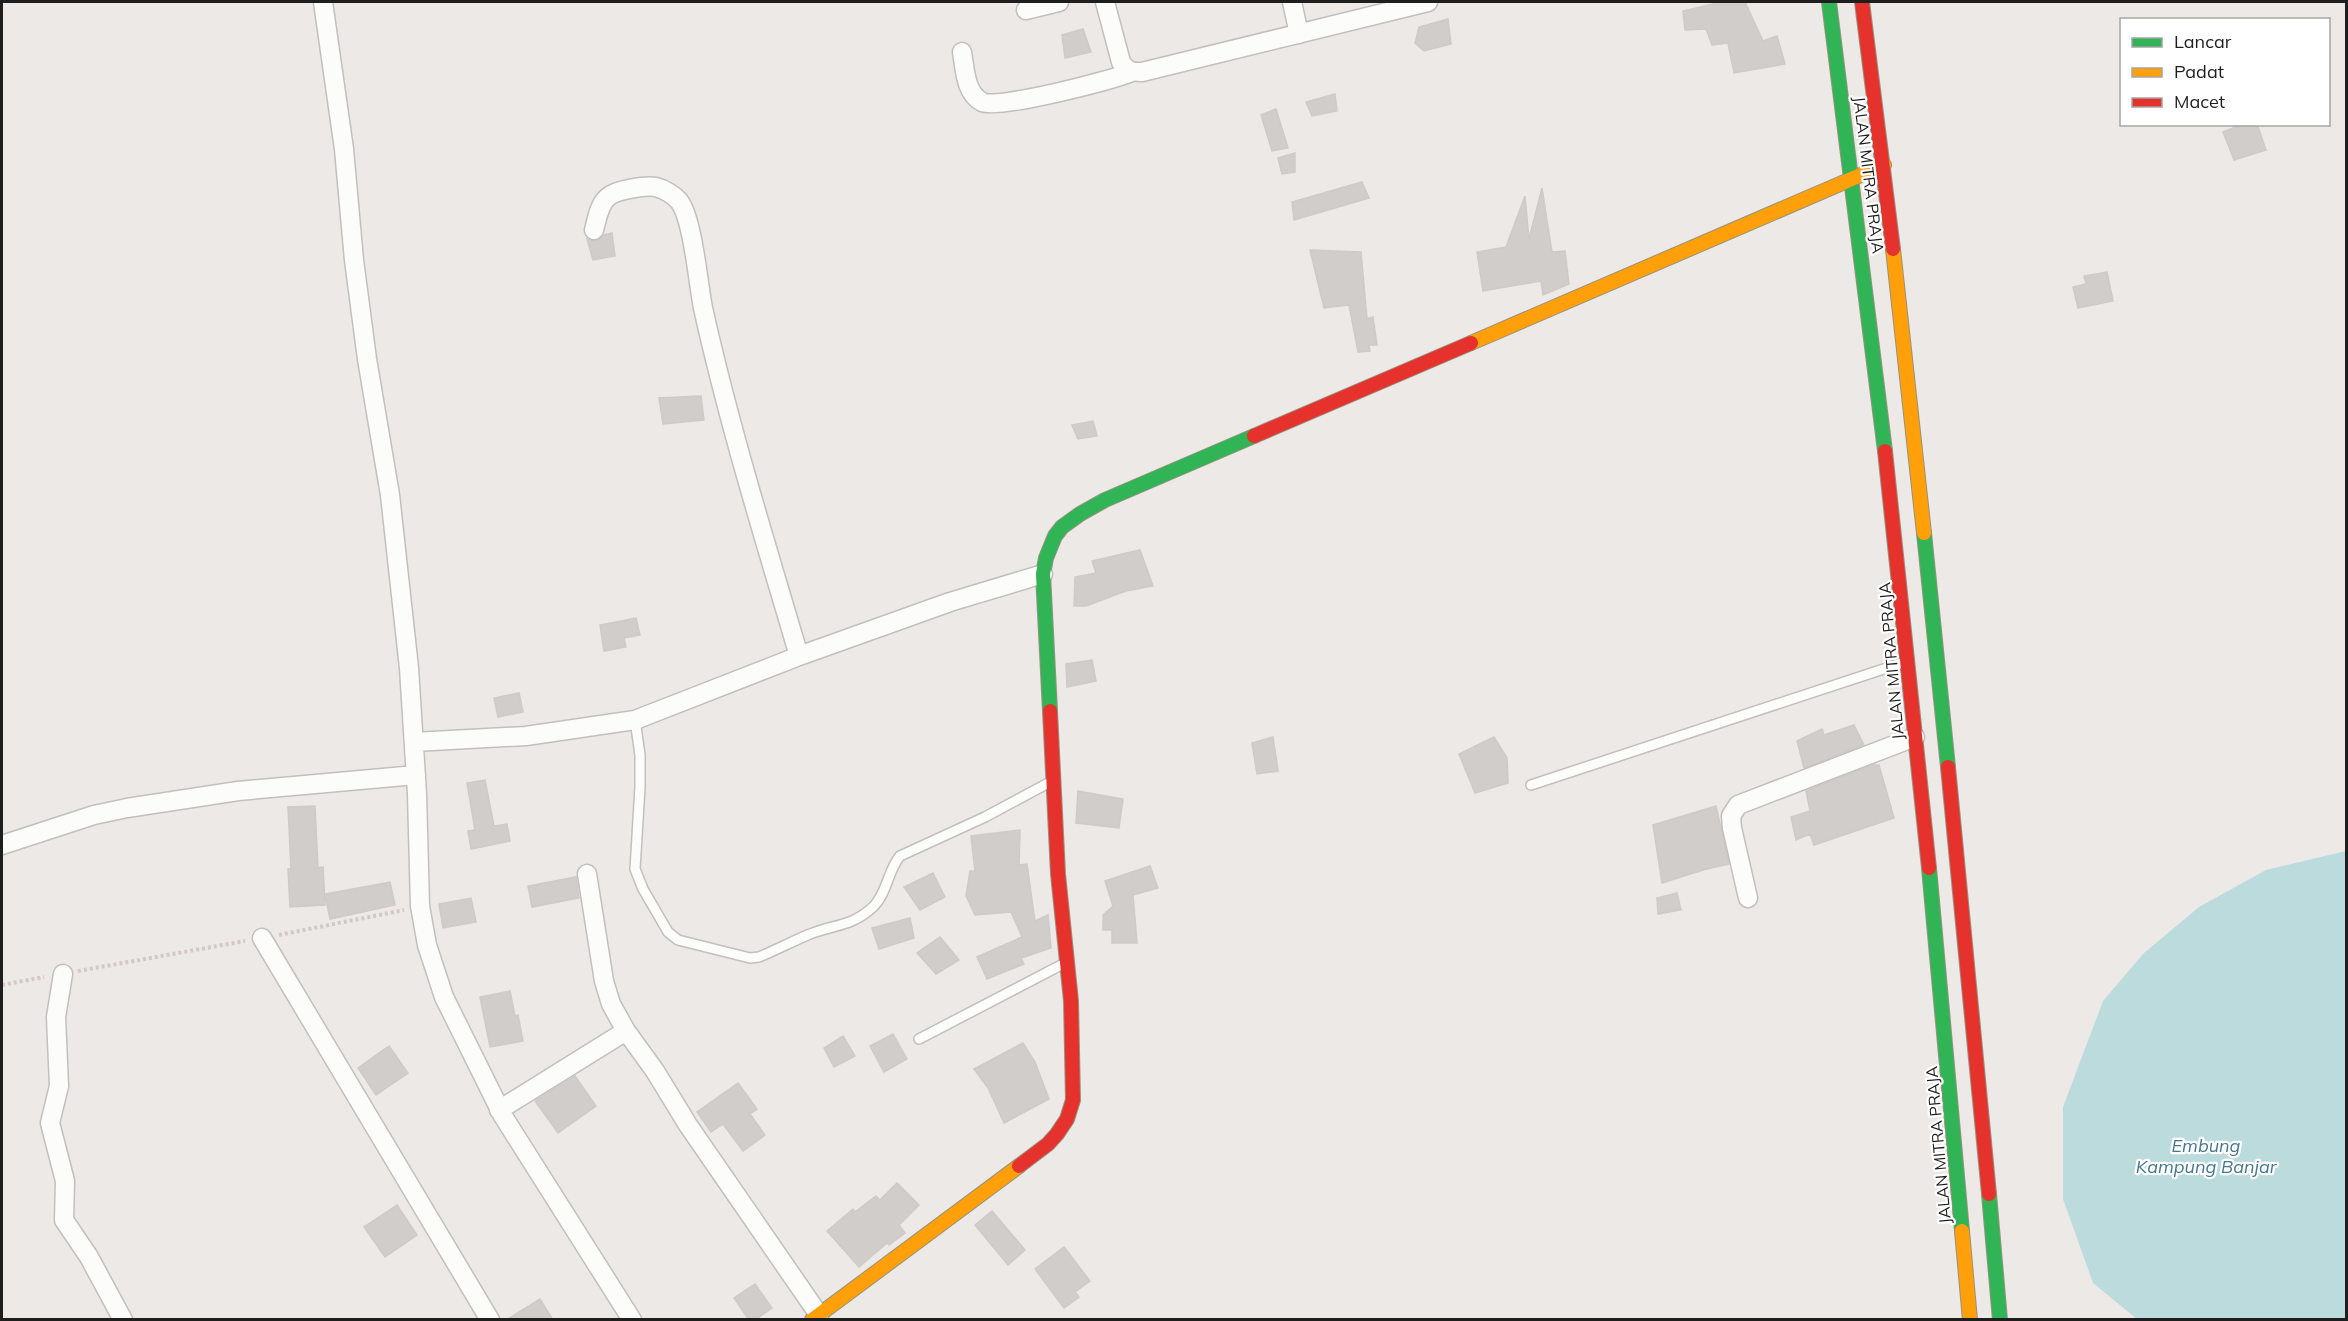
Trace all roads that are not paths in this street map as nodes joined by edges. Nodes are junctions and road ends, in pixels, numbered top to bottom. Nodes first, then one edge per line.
1 (322, 2) edge
2 (1059, 2) edge
3 (1105, 2) edge
4 (1292, 2) edge
5 (1428, 2) edge
6 (1828, 2) edge
7 (1862, 2) edge
8 (1026, 10) dead end
9 (1299, 34) junction
10 (962, 52) dead end
11 (1132, 72) junction
12 (1884, 165) junction
13 (1853, 179) junction
14 (594, 230) dead end
15 (1042, 574) junction
16 (800, 656) junction
17 (1908, 661) junction
18 (635, 720) junction
19 (1915, 737) junction
20 (414, 742) junction
21 (416, 775) junction
22 (1054, 780) junction
23 (1531, 785) dead end
24 (2, 845) edge
25 (587, 874) dead end
26 (1748, 897) dead end
27 (262, 938) road end
28 (1065, 963) junction
29 (63, 974) road end
30 (626, 1031) junction
31 (919, 1039) dead end
32 (499, 1110) junction
33 (815, 1317) edge
34 (123, 1320) edge
35 (490, 1320) edge
36 (632, 1320) edge
37 (1970, 1320) edge
38 (2000, 1320) edge

1 - 20 street
2 - 8 street
3 - 11 street
4 - 9 street
5 - 9 street
6 - 13 street, JALAN MITRA PRAJA
7 - 12 street, JALAN MITRA PRAJA
9 - 11 street
10 - 11 street
12 - 13 street
12 - 38 street, JALAN MITRA PRAJA
13 - 15 street
13 - 17 street, JALAN MITRA PRAJA
14 - 16 street
15 - 16 street
15 - 22 street
16 - 18 street
17 - 19 street, JALAN MITRA PRAJA
17 - 23 lane
18 - 20 street
18 - 22 lane
19 - 26 street
19 - 37 street, JALAN MITRA PRAJA
20 - 21 street
21 - 24 street
21 - 32 street
22 - 28 street
25 - 30 street
27 - 35 street
28 - 31 lane
28 - 33 street
29 - 34 street
30 - 32 street
30 - 33 street
32 - 36 street

